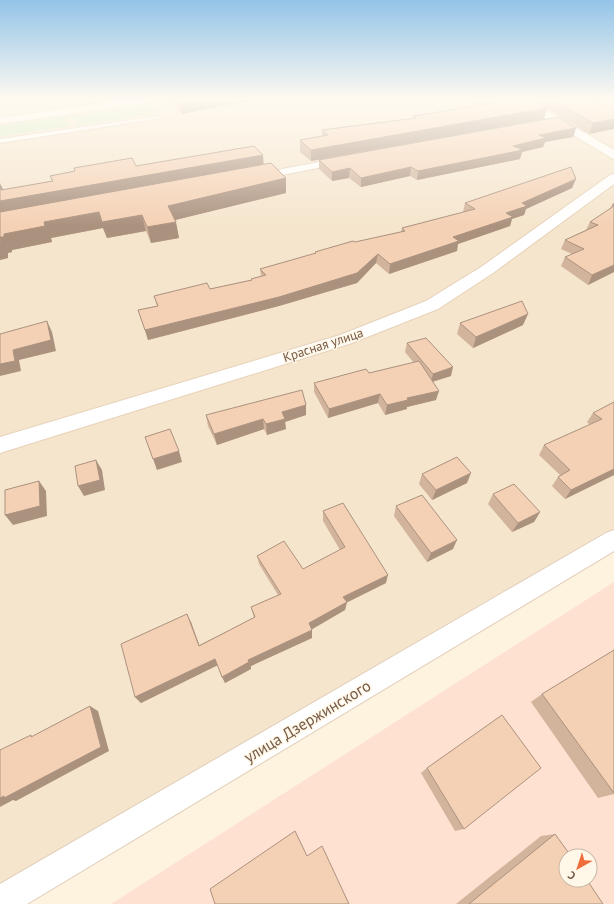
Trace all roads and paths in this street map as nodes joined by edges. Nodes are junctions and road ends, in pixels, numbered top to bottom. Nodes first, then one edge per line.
1 (591, 141) edge
2 (614, 155) edge
3 (353, 159) edge
4 (614, 178) edge
5 (246, 179) edge
6 (0, 445) edge
7 (614, 540) edge
8 (0, 902) edge

1 - 2 street
3 - 5 street
4 - 6 street, Красная улица
7 - 8 street, улица Дзержинского

